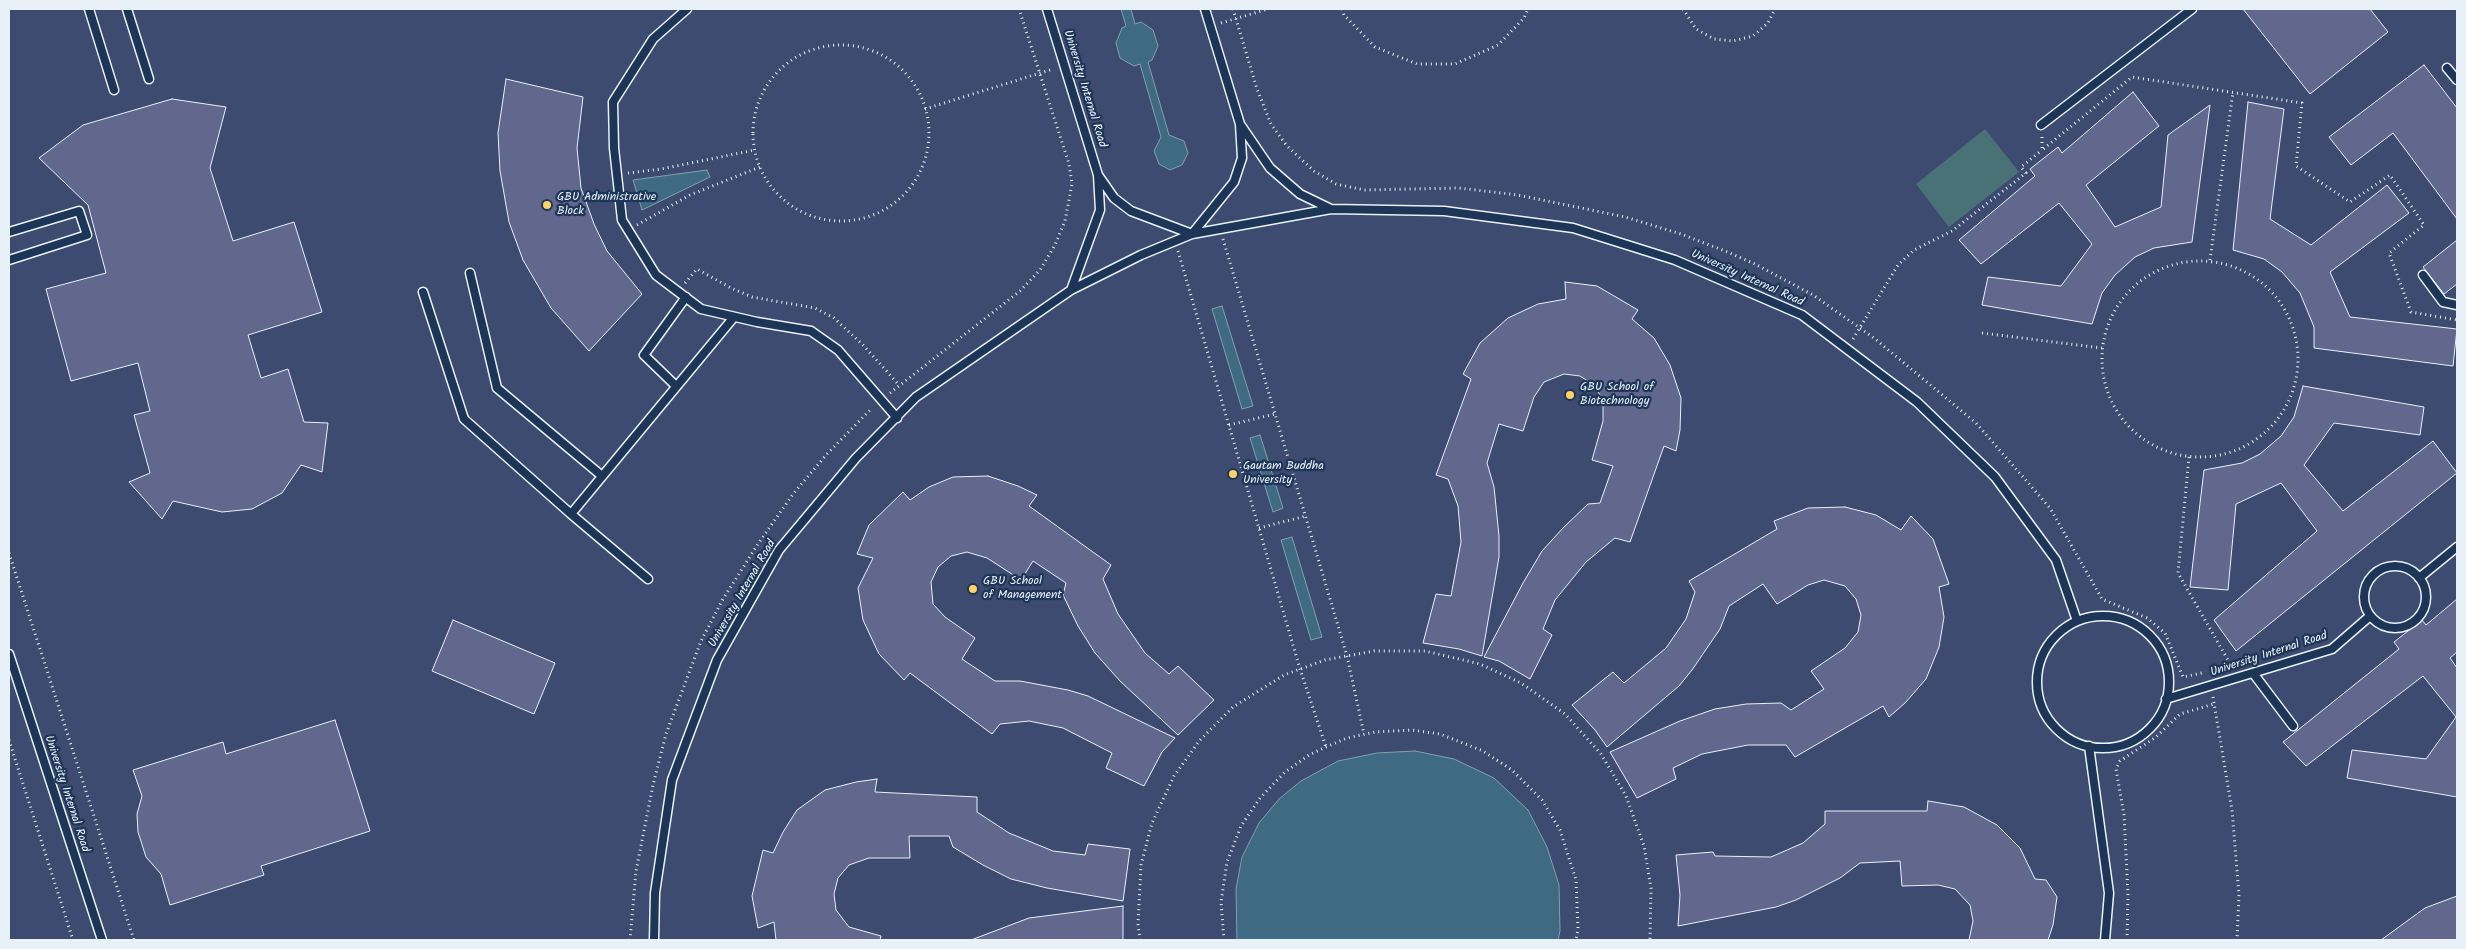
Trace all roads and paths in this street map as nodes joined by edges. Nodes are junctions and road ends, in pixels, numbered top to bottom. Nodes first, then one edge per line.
1 (89, 9) edge
2 (127, 9) edge
3 (686, 9) edge
4 (1047, 9) edge
5 (1205, 9) edge
6 (1234, 9) edge
7 (1268, 9) edge
8 (1342, 9) edge
9 (1528, 9) edge
10 (1683, 9) edge
11 (1775, 9) edge
12 (2192, 9) edge
13 (1236, 18) junction
14 (1211, 26) junction
15 (1065, 65) junction
16 (2447, 68) dead end
17 (149, 79) dead end
18 (2457, 80) edge
19 (114, 90) dead end
20 (2233, 92) junction
21 (925, 109) junction
22 (1240, 124) junction
23 (2041, 125) joint
24 (755, 150) junction
25 (2042, 150) junction
26 (760, 167) junction
27 (617, 174) junction
28 (1098, 175) junction
29 (1331, 209) junction
30 (1220, 229) junction
31 (628, 230) junction
32 (9, 232) edge
33 (1192, 234) junction
34 (1175, 241) junction
35 (9, 260) edge
36 (2210, 260) junction
37 (470, 273) dead end
38 (2422, 275) dead end
39 (1071, 290) junction
40 (423, 292) dead end
41 (686, 297) junction
42 (2457, 305) edge
43 (734, 317) junction
44 (2457, 320) edge
45 (1860, 328) junction
46 (1982, 333) dead end
47 (2102, 348) junction
48 (1847, 349) junction
49 (676, 386) junction
50 (1275, 414) junction
51 (897, 418) junction
52 (1229, 425) junction
53 (2189, 457) junction
54 (602, 476) junction
55 (571, 514) junction
56 (1306, 516) junction
57 (1259, 528) junction
58 (2457, 547) edge
59 (9, 552) edge
60 (2419, 578) junction
61 (648, 579) dead end
62 (2370, 616) junction
63 (2077, 620) junction
64 (9, 654) edge
65 (1348, 656) junction
66 (1300, 669) junction
67 (2253, 673) junction
68 (2233, 679) junction
69 (2211, 686) junction
70 (2166, 699) junction
71 (2214, 704) junction
72 (2293, 726) dead end
73 (1364, 734) junction
74 (9, 740) edge
75 (2089, 746) junction
76 (1326, 747) junction
77 (73, 940) edge
78 (102, 940) edge
79 (134, 940) edge
80 (654, 940) edge
81 (1140, 940) edge
82 (1224, 940) edge
83 (1576, 940) edge
84 (1650, 940) edge
85 (2105, 940) edge
86 (2127, 940) edge
87 (2237, 940) edge

1 - 19 lane
2 - 17 lane
3 - 27 lane
4 - 15 lane, University Internal Road
5 - 14 lane
6 - 13 path
7 - 13 path
8 - 9 path
10 - 11 path
12 - 23 lane
13 - 14 path
13 - 45 path
14 - 22 lane
15 - 21 path
15 - 28 lane, University Internal Road
16 - 18 lane
20 - 25 path
20 - 36 path
20 - 44 path
21 - 24 path
21 - 26 path
22 - 29 lane, University Internal Road
22 - 33 lane
23 - 25 path
24 - 26 path
24 - 27 path
25 - 45 path
26 - 31 path
27 - 31 lane
28 - 33 lane, University Internal Road
28 - 39 lane, University Internal Road
29 - 30 lane, University Internal Road
29 - 48 lane, University Internal Road
30 - 33 lane, University Internal Road
30 - 50 path
31 - 41 lane
32 - 35 lane
33 - 34 lane, University Internal Road
34 - 39 lane, University Internal Road
34 - 52 path
36 - 47 path
36 - 53 path
37 - 54 lane
38 - 42 lane
39 - 51 lane, University Internal Road
40 - 55 lane
41 - 43 lane
41 - 49 lane
43 - 49 lane
43 - 51 lane
45 - 48 path
45 - 69 path
46 - 47 path
47 - 53 path
48 - 63 lane, University Internal Road
49 - 54 lane
50 - 52 path
50 - 56 path
51 - 80 lane, University Internal Road
52 - 57 path
53 - 68 path
54 - 55 lane
55 - 61 lane
56 - 57 path
56 - 65 path
57 - 66 path
58 - 60 lane
59 - 79 path
60 - 62 lane
60 - 62 lane
62 - 67 lane, University Internal Road
63 - 70 lane
63 - 75 lane
64 - 78 lane, University Internal Road
65 - 66 path
65 - 73 path
65 - 84 path
66 - 76 path
66 - 81 path
67 - 68 lane, University Internal Road
67 - 72 lane
68 - 69 lane, University Internal Road
69 - 70 lane, University Internal Road
69 - 71 path
70 - 75 lane
71 - 86 path
71 - 87 path
73 - 76 path
73 - 83 path
74 - 77 path
75 - 85 lane
76 - 82 path

